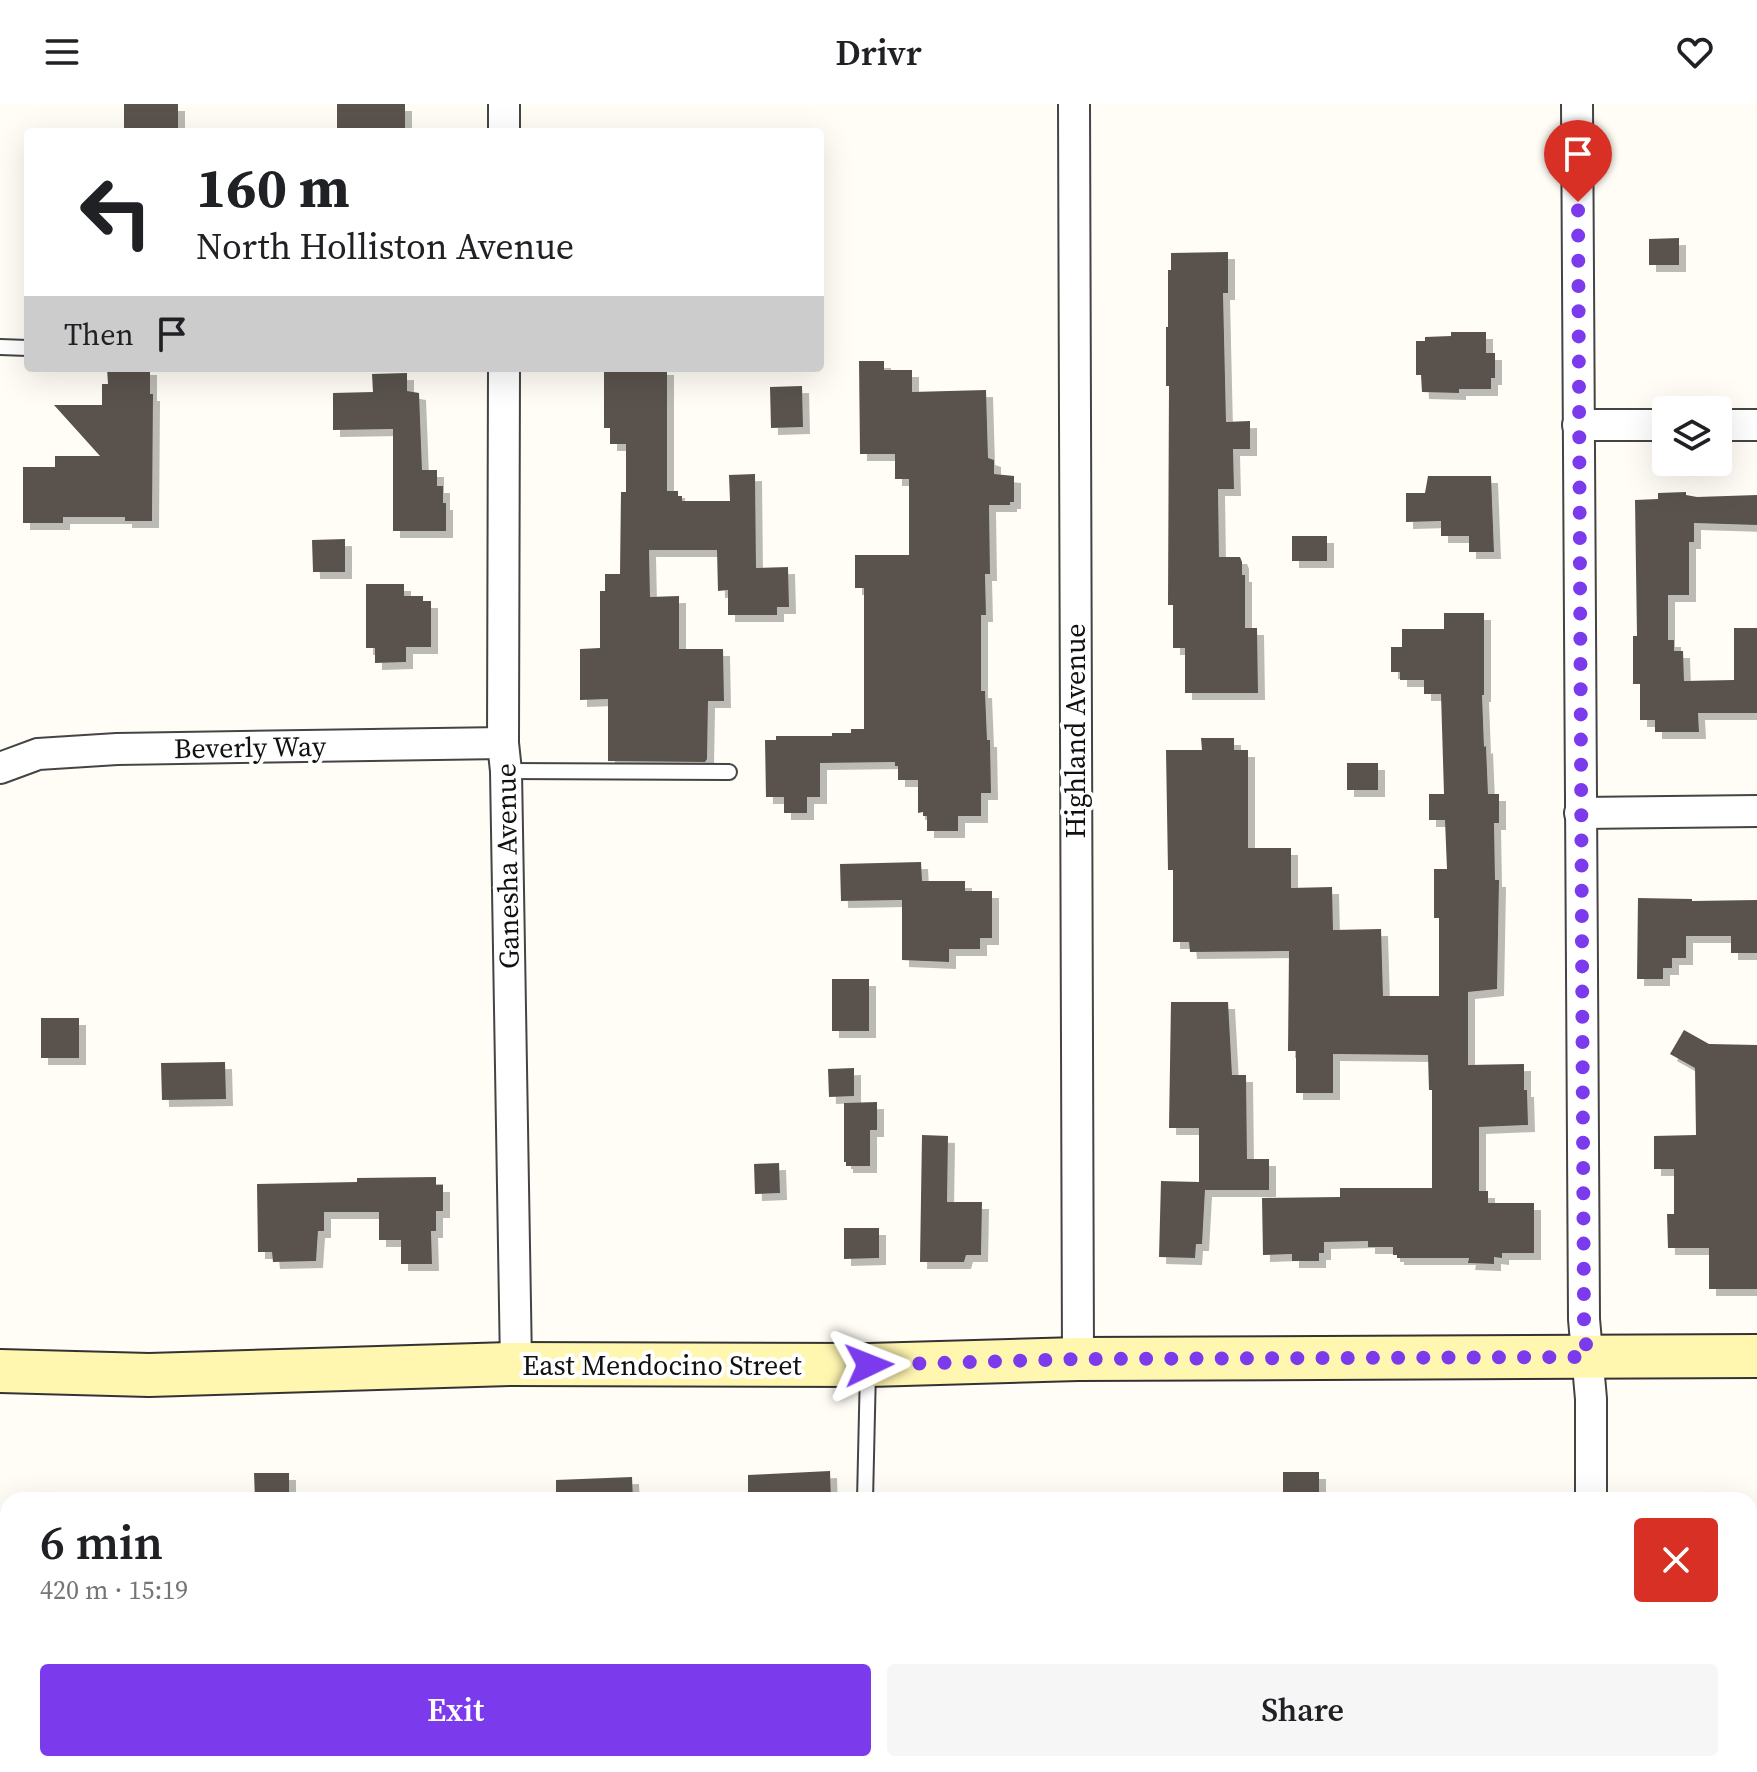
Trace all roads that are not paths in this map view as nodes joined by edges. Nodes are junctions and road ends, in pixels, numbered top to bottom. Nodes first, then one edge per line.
1 (504, 104) edge
2 (1074, 104) edge
3 (1577, 104) edge
4 (504, 128) edge
5 (0, 347) edge
6 (24, 348) edge
7 (504, 372) edge
8 (1578, 425) junction
9 (1652, 425) edge
10 (1732, 425) edge
11 (1757, 425) edge
12 (505, 757) junction
13 (0, 768) edge
14 (729, 772) dead end
15 (1757, 811) edge
16 (1580, 813) junction
17 (1757, 1356) edge
18 (1587, 1357) junction
19 (1078, 1359) junction
20 (516, 1364) junction
21 (869, 1365) junction
22 (0, 1371) edge
23 (865, 1492) edge
24 (1591, 1492) edge

1 - 4 street
2 - 19 street, Highland Avenue
3 - 8 street
5 - 6 lane
7 - 12 street, Ganesha Avenue
8 - 9 street
8 - 16 street
10 - 11 street
12 - 13 street, Beverly Way
12 - 14 lane
12 - 20 street, Ganesha Avenue
15 - 16 street
16 - 18 street
17 - 18 street, East Mendocino Street
18 - 19 street, East Mendocino Street
18 - 24 street
19 - 21 street, East Mendocino Street
20 - 21 street, East Mendocino Street
20 - 22 street, East Mendocino Street
21 - 23 lane

